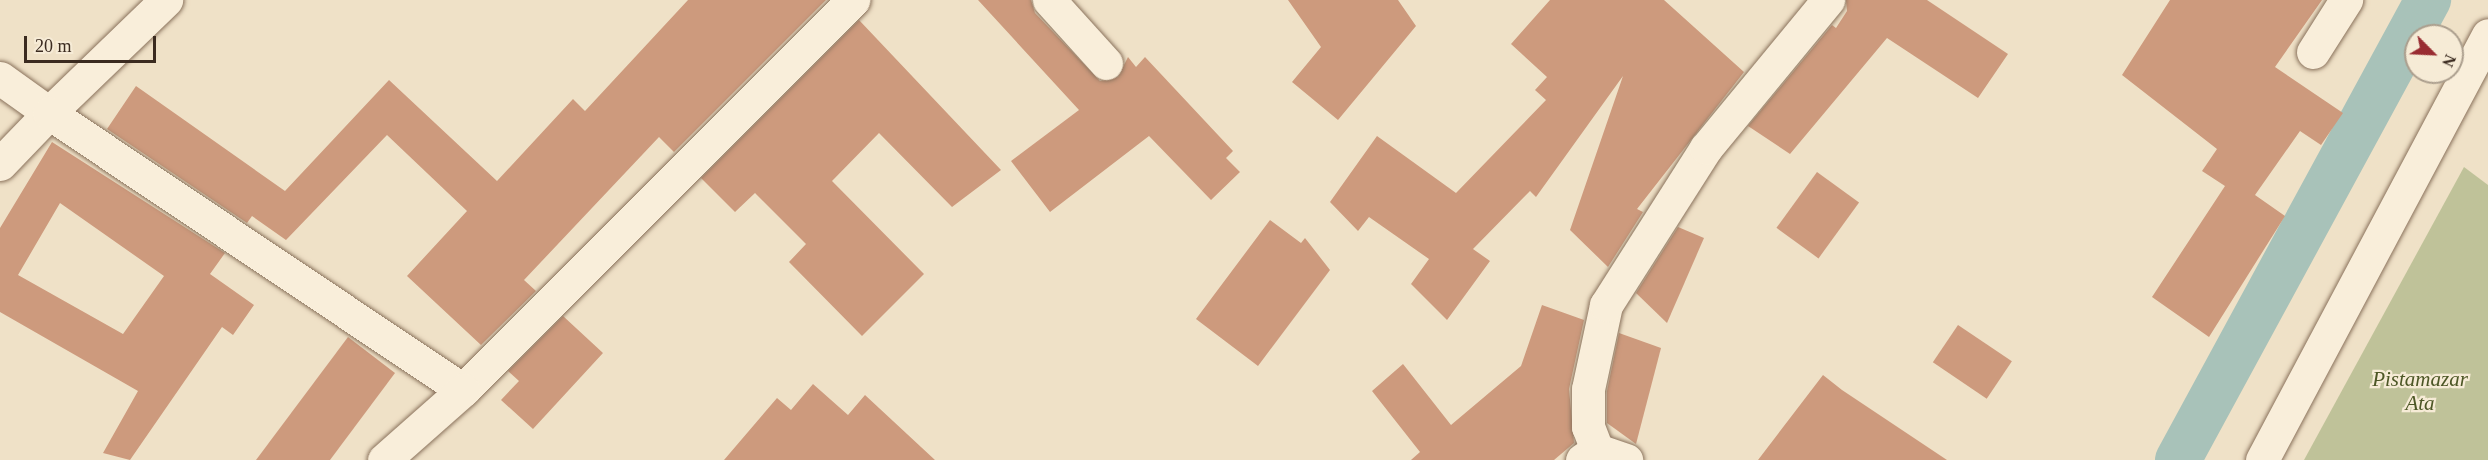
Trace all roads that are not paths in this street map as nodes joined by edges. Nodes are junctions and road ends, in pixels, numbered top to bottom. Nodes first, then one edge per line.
1 (166, 0) edge
2 (853, 0) edge
3 (1049, 0) edge
4 (1828, 0) edge
5 (2346, 0) edge
6 (2488, 35) edge
7 (2313, 52) dead end
8 (1106, 63) dead end
9 (0, 78) edge
10 (49, 113) junction
11 (0, 164) edge
12 (463, 390) junction
13 (1602, 457) edge
14 (384, 460) edge
15 (2262, 460) edge

1 - 10 street
2 - 12 street
3 - 8 street
4 - 13 street
5 - 7 street
6 - 15 street
9 - 10 street
10 - 11 street
10 - 12 street
12 - 14 street

